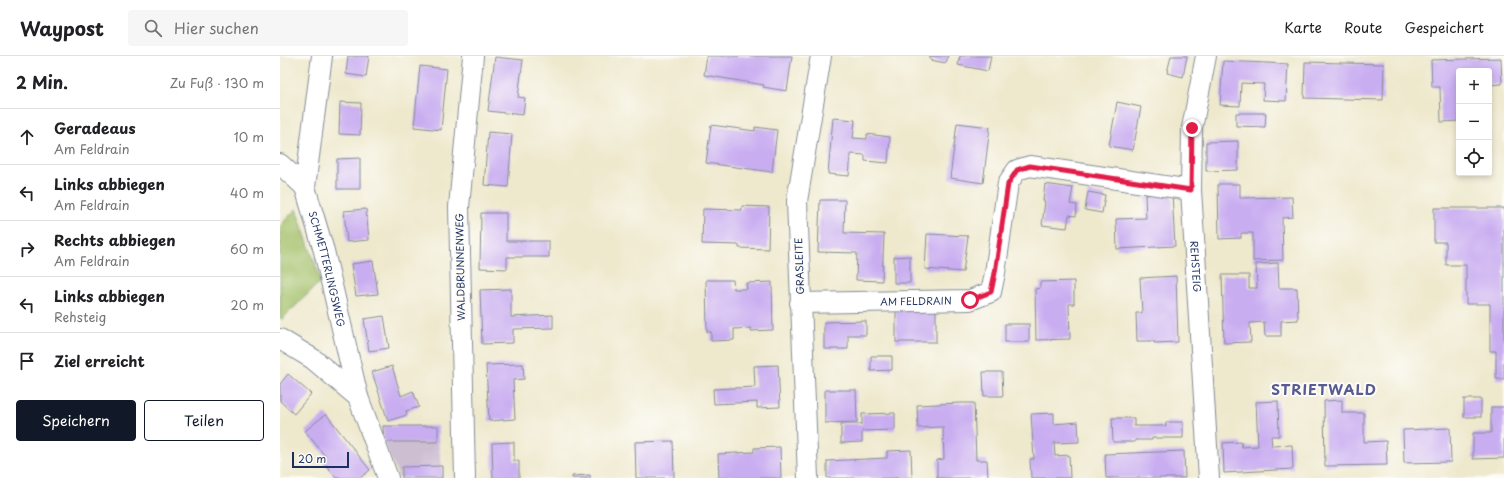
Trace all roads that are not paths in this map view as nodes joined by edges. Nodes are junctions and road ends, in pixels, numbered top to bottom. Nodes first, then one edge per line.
1 (322, 56) edge
2 (473, 56) edge
3 (821, 56) edge
4 (1206, 56) edge
5 (280, 164) edge
6 (305, 187) junction
7 (1191, 190) junction
8 (800, 303) junction
9 (280, 339) edge
10 (358, 397) junction
11 (388, 478) edge
12 (465, 478) edge
13 (808, 478) edge
14 (1208, 478) edge

1 - 6 street, SCHMETTERLINGSWEG
2 - 12 street, WALDBRUNNENWEG
3 - 8 street, GRASLEITE
4 - 7 street, REHSTEIG
5 - 6 street
6 - 10 street, SCHMETTERLINGSWEG
7 - 8 street, AM FELDRAIN
7 - 14 street, REHSTEIG
8 - 13 street, GRASLEITE
9 - 10 street
10 - 11 street, SCHMETTERLINGSWEG

